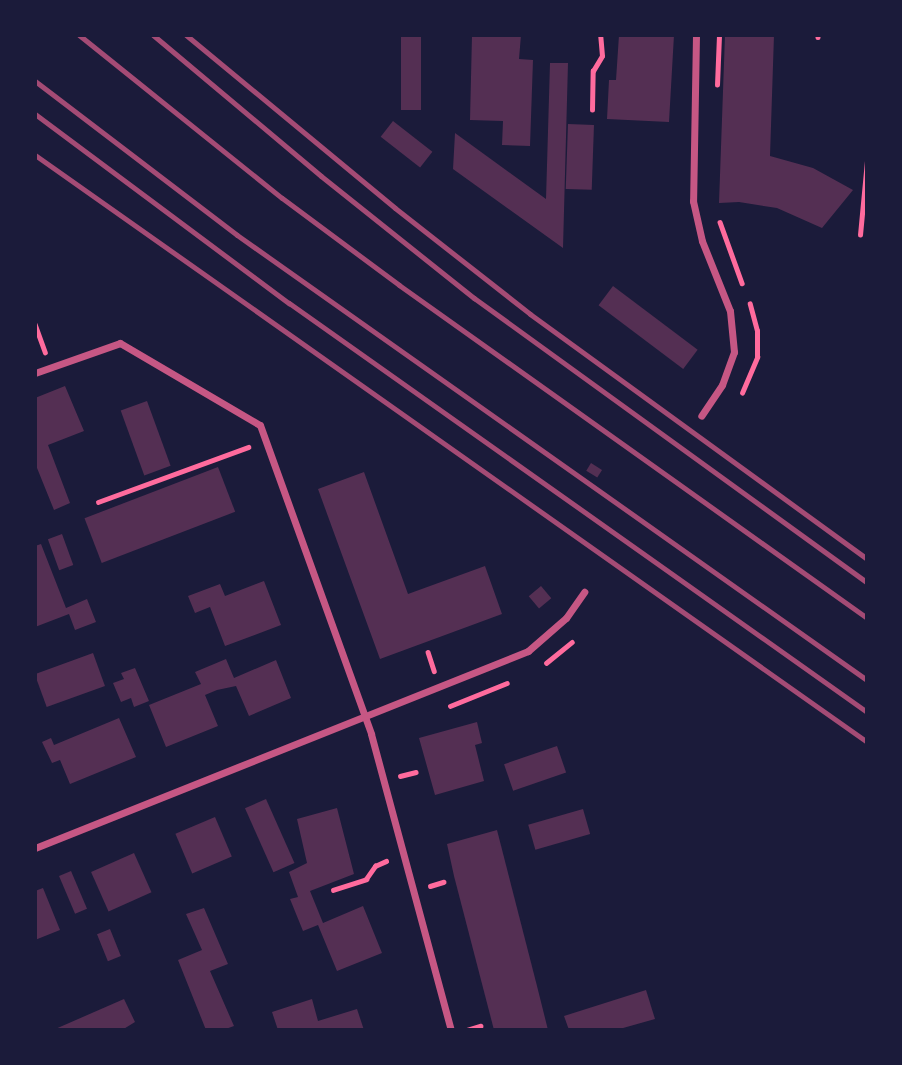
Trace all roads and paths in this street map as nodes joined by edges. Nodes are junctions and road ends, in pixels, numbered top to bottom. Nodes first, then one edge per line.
1 (600, 35) edge
2 (696, 35) edge
3 (719, 35) edge
4 (717, 87) dead end
5 (592, 110) dead end
6 (867, 161) edge
7 (716, 214) dead end
8 (860, 235) dead end
9 (35, 324) edge
10 (51, 367) junction
11 (35, 373) edge
12 (739, 397) dead end
13 (701, 416) dead end
14 (266, 441) junction
15 (98, 502) dead end
16 (584, 592) dead end
17 (365, 716) junction
18 (35, 848) edge
19 (404, 853) junction
20 (333, 890) dead end
21 (451, 1030) edge

1 - 5 path
2 - 13 street
3 - 4 path
6 - 8 path
7 - 12 path
9 - 10 path
10 - 11 street
10 - 14 street
14 - 15 path
14 - 17 street
16 - 17 street
17 - 18 street
17 - 19 street
19 - 20 path
19 - 21 street

